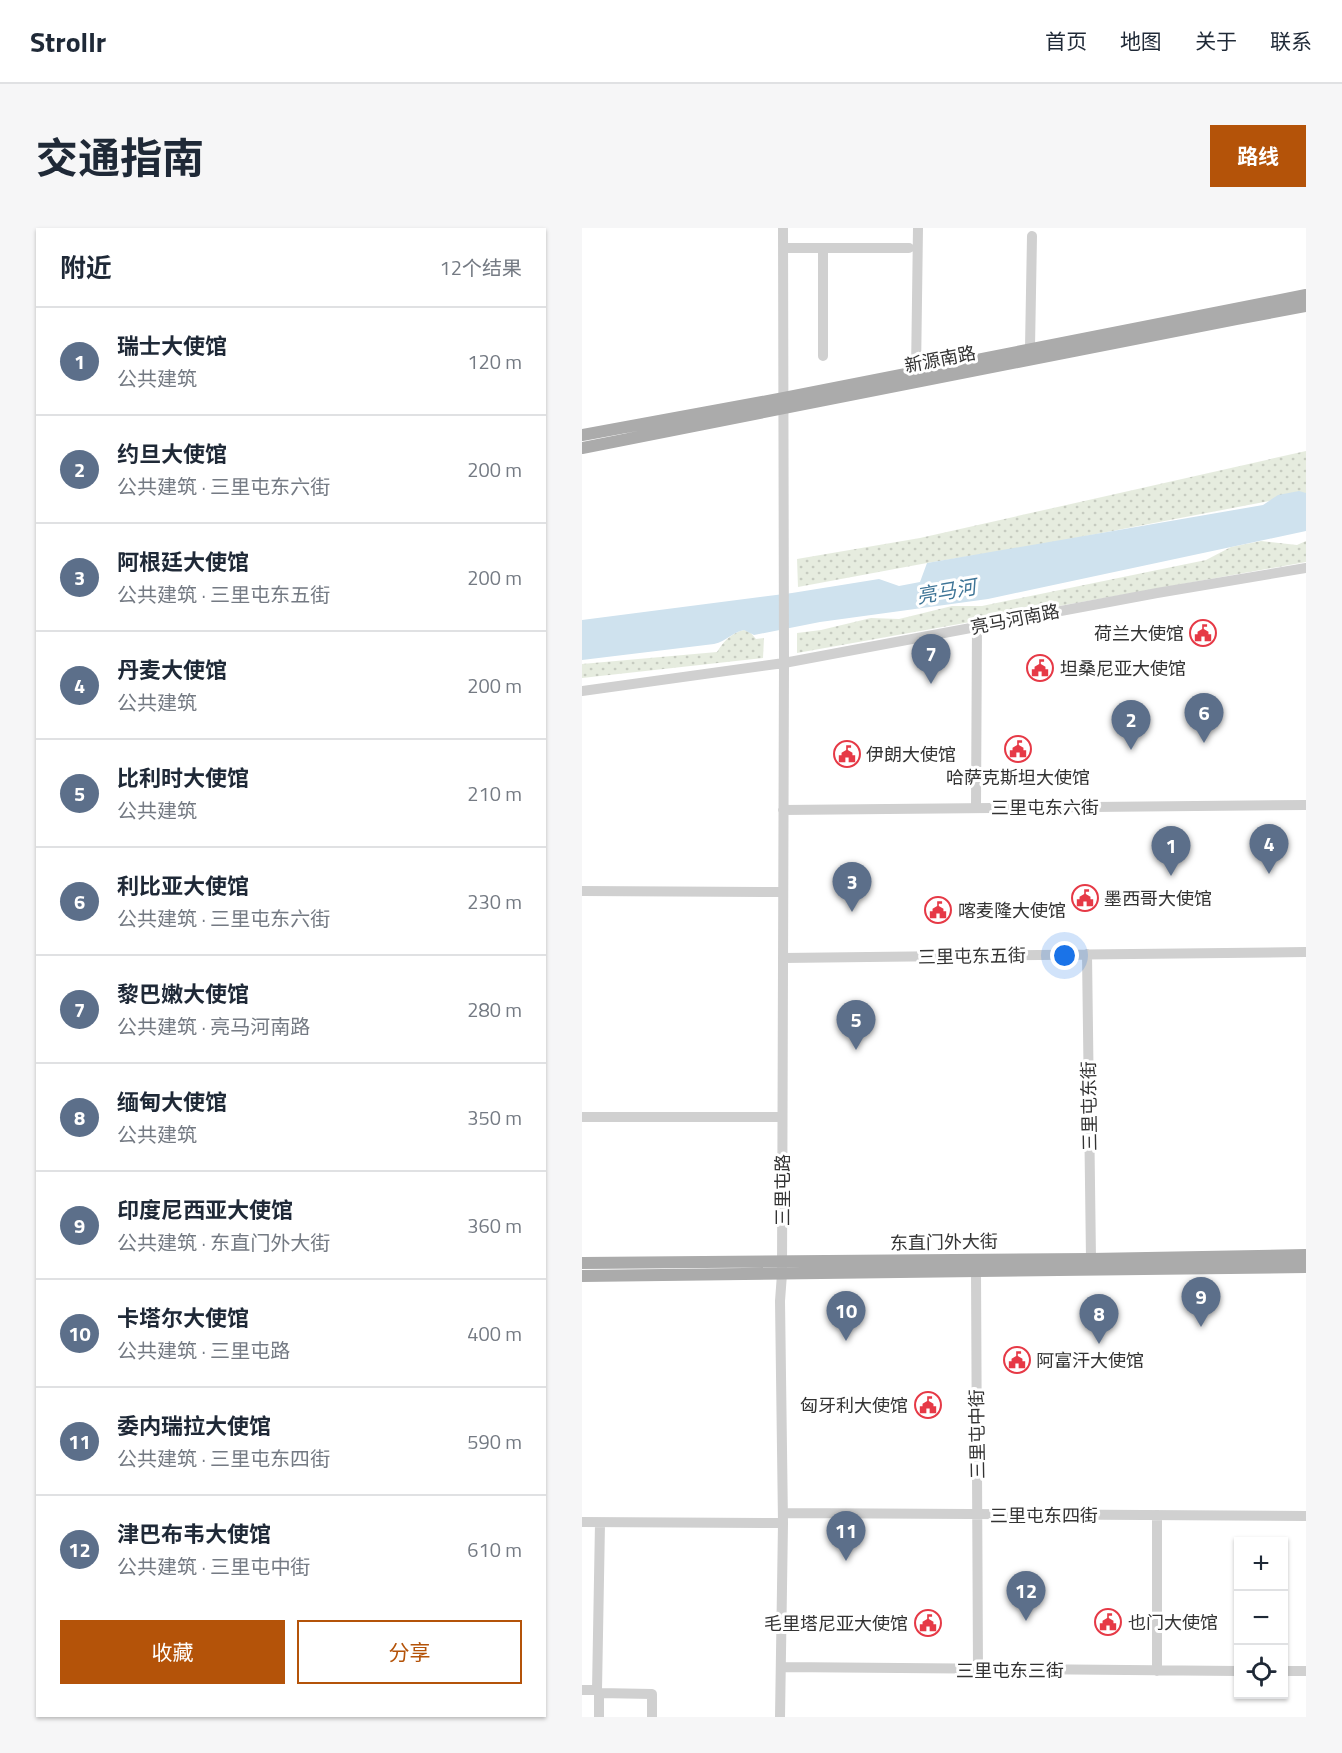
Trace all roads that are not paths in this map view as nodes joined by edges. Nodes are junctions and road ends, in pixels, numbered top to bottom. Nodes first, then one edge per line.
1 (783, 228) edge
2 (918, 228) edge
3 (1032, 236) dead end
4 (783, 248) junction
5 (823, 248) junction
6 (909, 248) dead end
7 (1306, 295) edge
8 (1306, 306) edge
9 (1030, 348) junction
10 (823, 356) dead end
11 (916, 372) junction
12 (784, 404) junction
13 (582, 435) edge
14 (582, 448) edge
15 (1306, 568) edge
16 (977, 626) junction
17 (784, 663) junction
18 (582, 691) edge
19 (1306, 806) edge
20 (976, 807) junction
21 (783, 810) junction
22 (582, 891) edge
23 (783, 892) junction
24 (1306, 952) edge
25 (1087, 954) junction
26 (783, 958) junction
27 (582, 1117) edge
28 (782, 1117) junction
29 (1306, 1255) edge
30 (1091, 1258) junction
31 (582, 1263) edge
32 (1306, 1267) edge
33 (782, 1268) junction
34 (976, 1271) junction
35 (582, 1276) edge
36 (978, 1514) junction
37 (1157, 1515) junction
38 (1306, 1516) edge
39 (783, 1518) junction
40 (582, 1522) edge
41 (600, 1523) junction
42 (782, 1667) junction
43 (978, 1670) junction
44 (1157, 1671) junction
45 (1234, 1671) edge
46 (1288, 1671) edge
47 (1306, 1671) edge
48 (582, 1690) edge
49 (598, 1691) junction
50 (599, 1717) edge
51 (652, 1717) edge
52 (780, 1717) edge

1 - 4 street, 三里屯路
2 - 11 street
3 - 9 street
4 - 5 street
4 - 12 street, 三里屯路
5 - 6 street
5 - 10 street
7 - 9 main road, 新源南路
8 - 12 main road, 新源南路
9 - 11 main road, 新源南路
11 - 12 main road, 新源南路
12 - 13 main road, 新源南路
12 - 14 main road, 新源南路
12 - 17 street, 三里屯路
15 - 16 street, 亮马河南路
16 - 17 street, 亮马河南路
16 - 20 street
17 - 18 street, 亮马河南路
17 - 21 street, 三里屯路
19 - 20 street, 三里屯东六街
20 - 21 street, 三里屯东六街
21 - 23 street, 三里屯路
22 - 23 street
23 - 26 street, 三里屯路
24 - 25 street, 三里屯东五街
25 - 26 street, 三里屯东五街
25 - 30 street, 三里屯东街
26 - 28 street, 三里屯路
27 - 28 street
28 - 33 street, 三里屯路
29 - 30 main road, 东直门外大街
30 - 33 main road, 东直门外大街
31 - 33 main road, 东直门外大街
32 - 34 main road, 东直门外大街
33 - 34 main road, 东直门外大街
33 - 35 main road, 东直门外大街
33 - 39 street, 三里屯路
34 - 36 street, 三里屯中街
36 - 37 street, 三里屯东四街
36 - 39 street, 三里屯东四街
36 - 43 street, 三里屯中街
37 - 38 street, 三里屯东四街
37 - 44 street
39 - 41 street, 三里屯东四街
39 - 42 street, 三里屯路
40 - 41 street, 三里屯东四街
41 - 49 street
42 - 43 street, 三里屯东三街
42 - 52 street, 三里屯路
43 - 44 street, 三里屯东三街
44 - 45 street, 三里屯东三街
46 - 47 street
48 - 49 street
49 - 50 street
49 - 51 street

